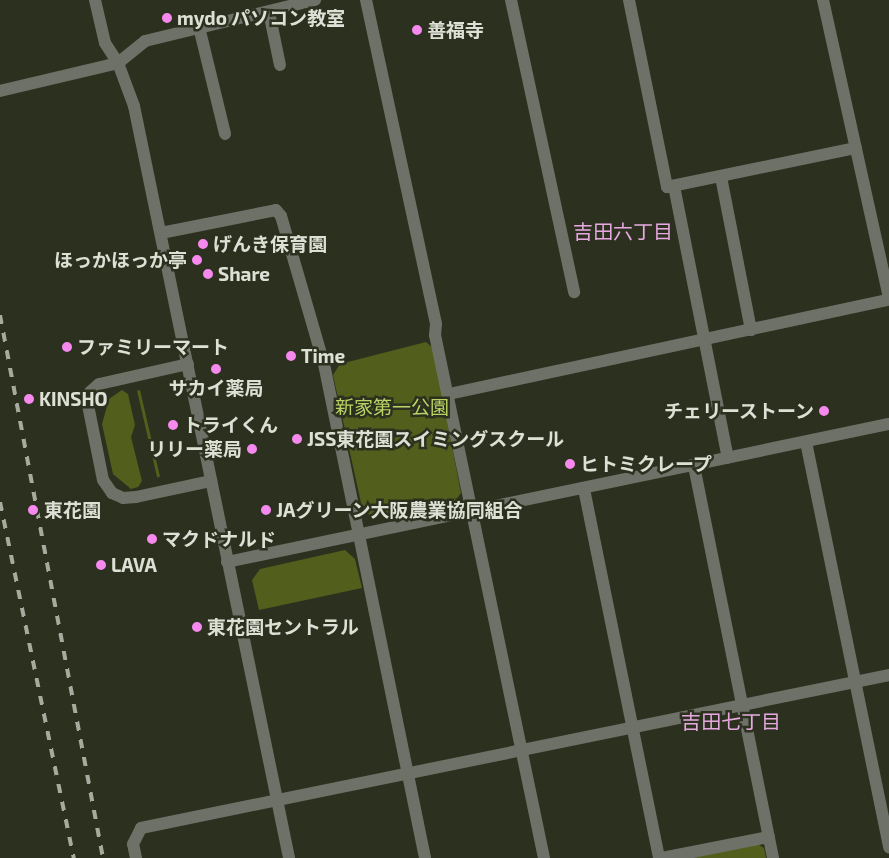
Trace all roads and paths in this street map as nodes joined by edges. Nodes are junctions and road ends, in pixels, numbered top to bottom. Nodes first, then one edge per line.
1 (95, 0) edge
2 (315, 0) edge
3 (366, 0) edge
4 (511, 0) edge
5 (629, 0) edge
6 (823, 0) edge
7 (288, 3) edge
8 (269, 12) junction
9 (199, 28) junction
10 (118, 63) junction
11 (280, 65) dead end
12 (0, 91) edge
13 (225, 134) dead end
14 (856, 148) junction
15 (720, 177) junction
16 (674, 186) junction
17 (161, 234) junction
18 (574, 292) dead end
19 (889, 298) edge
20 (751, 330) junction
21 (705, 341) junction
22 (188, 364) junction
23 (449, 394) junction
24 (889, 424) edge
25 (806, 442) junction
26 (728, 458) junction
27 (694, 466) junction
28 (211, 481) junction
29 (584, 489) junction
30 (472, 511) junction
31 (358, 534) junction
32 (227, 562) junction
33 (889, 676) edge
34 (856, 682) junction
35 (742, 705) junction
36 (632, 728) junction
37 (521, 751) junction
38 (408, 773) junction
39 (276, 800) junction
40 (769, 837) junction
41 (889, 848) edge
42 (136, 858) edge
43 (289, 858) edge
44 (425, 858) edge
45 (544, 858) edge
46 (661, 858) edge
47 (773, 858) edge

1 - 10 street
2 - 7 street
3 - 23 street
4 - 18 street
5 - 16 street
6 - 14 street
7 - 8 street
8 - 9 street
8 - 11 street
9 - 10 street
9 - 13 street
10 - 12 street
10 - 17 street
14 - 15 street
14 - 19 street
15 - 16 street
15 - 20 street
16 - 21 street
17 - 22 street
17 - 31 street
19 - 20 street
20 - 21 street
21 - 23 street
21 - 26 street
22 - 28 street
22 - 28 street
23 - 30 street
24 - 25 street
25 - 26 street
25 - 34 street
26 - 27 street
27 - 29 street
27 - 35 street
28 - 32 street
29 - 30 street
29 - 36 street
30 - 31 street
30 - 37 street
31 - 32 street
31 - 38 street
32 - 39 street
33 - 34 street
34 - 35 street
34 - 41 street
35 - 36 street
35 - 40 street
36 - 37 street
36 - 46 street
37 - 38 street
37 - 45 street
38 - 39 street
38 - 44 street
39 - 42 street
39 - 43 street
40 - 46 street
40 - 47 street

